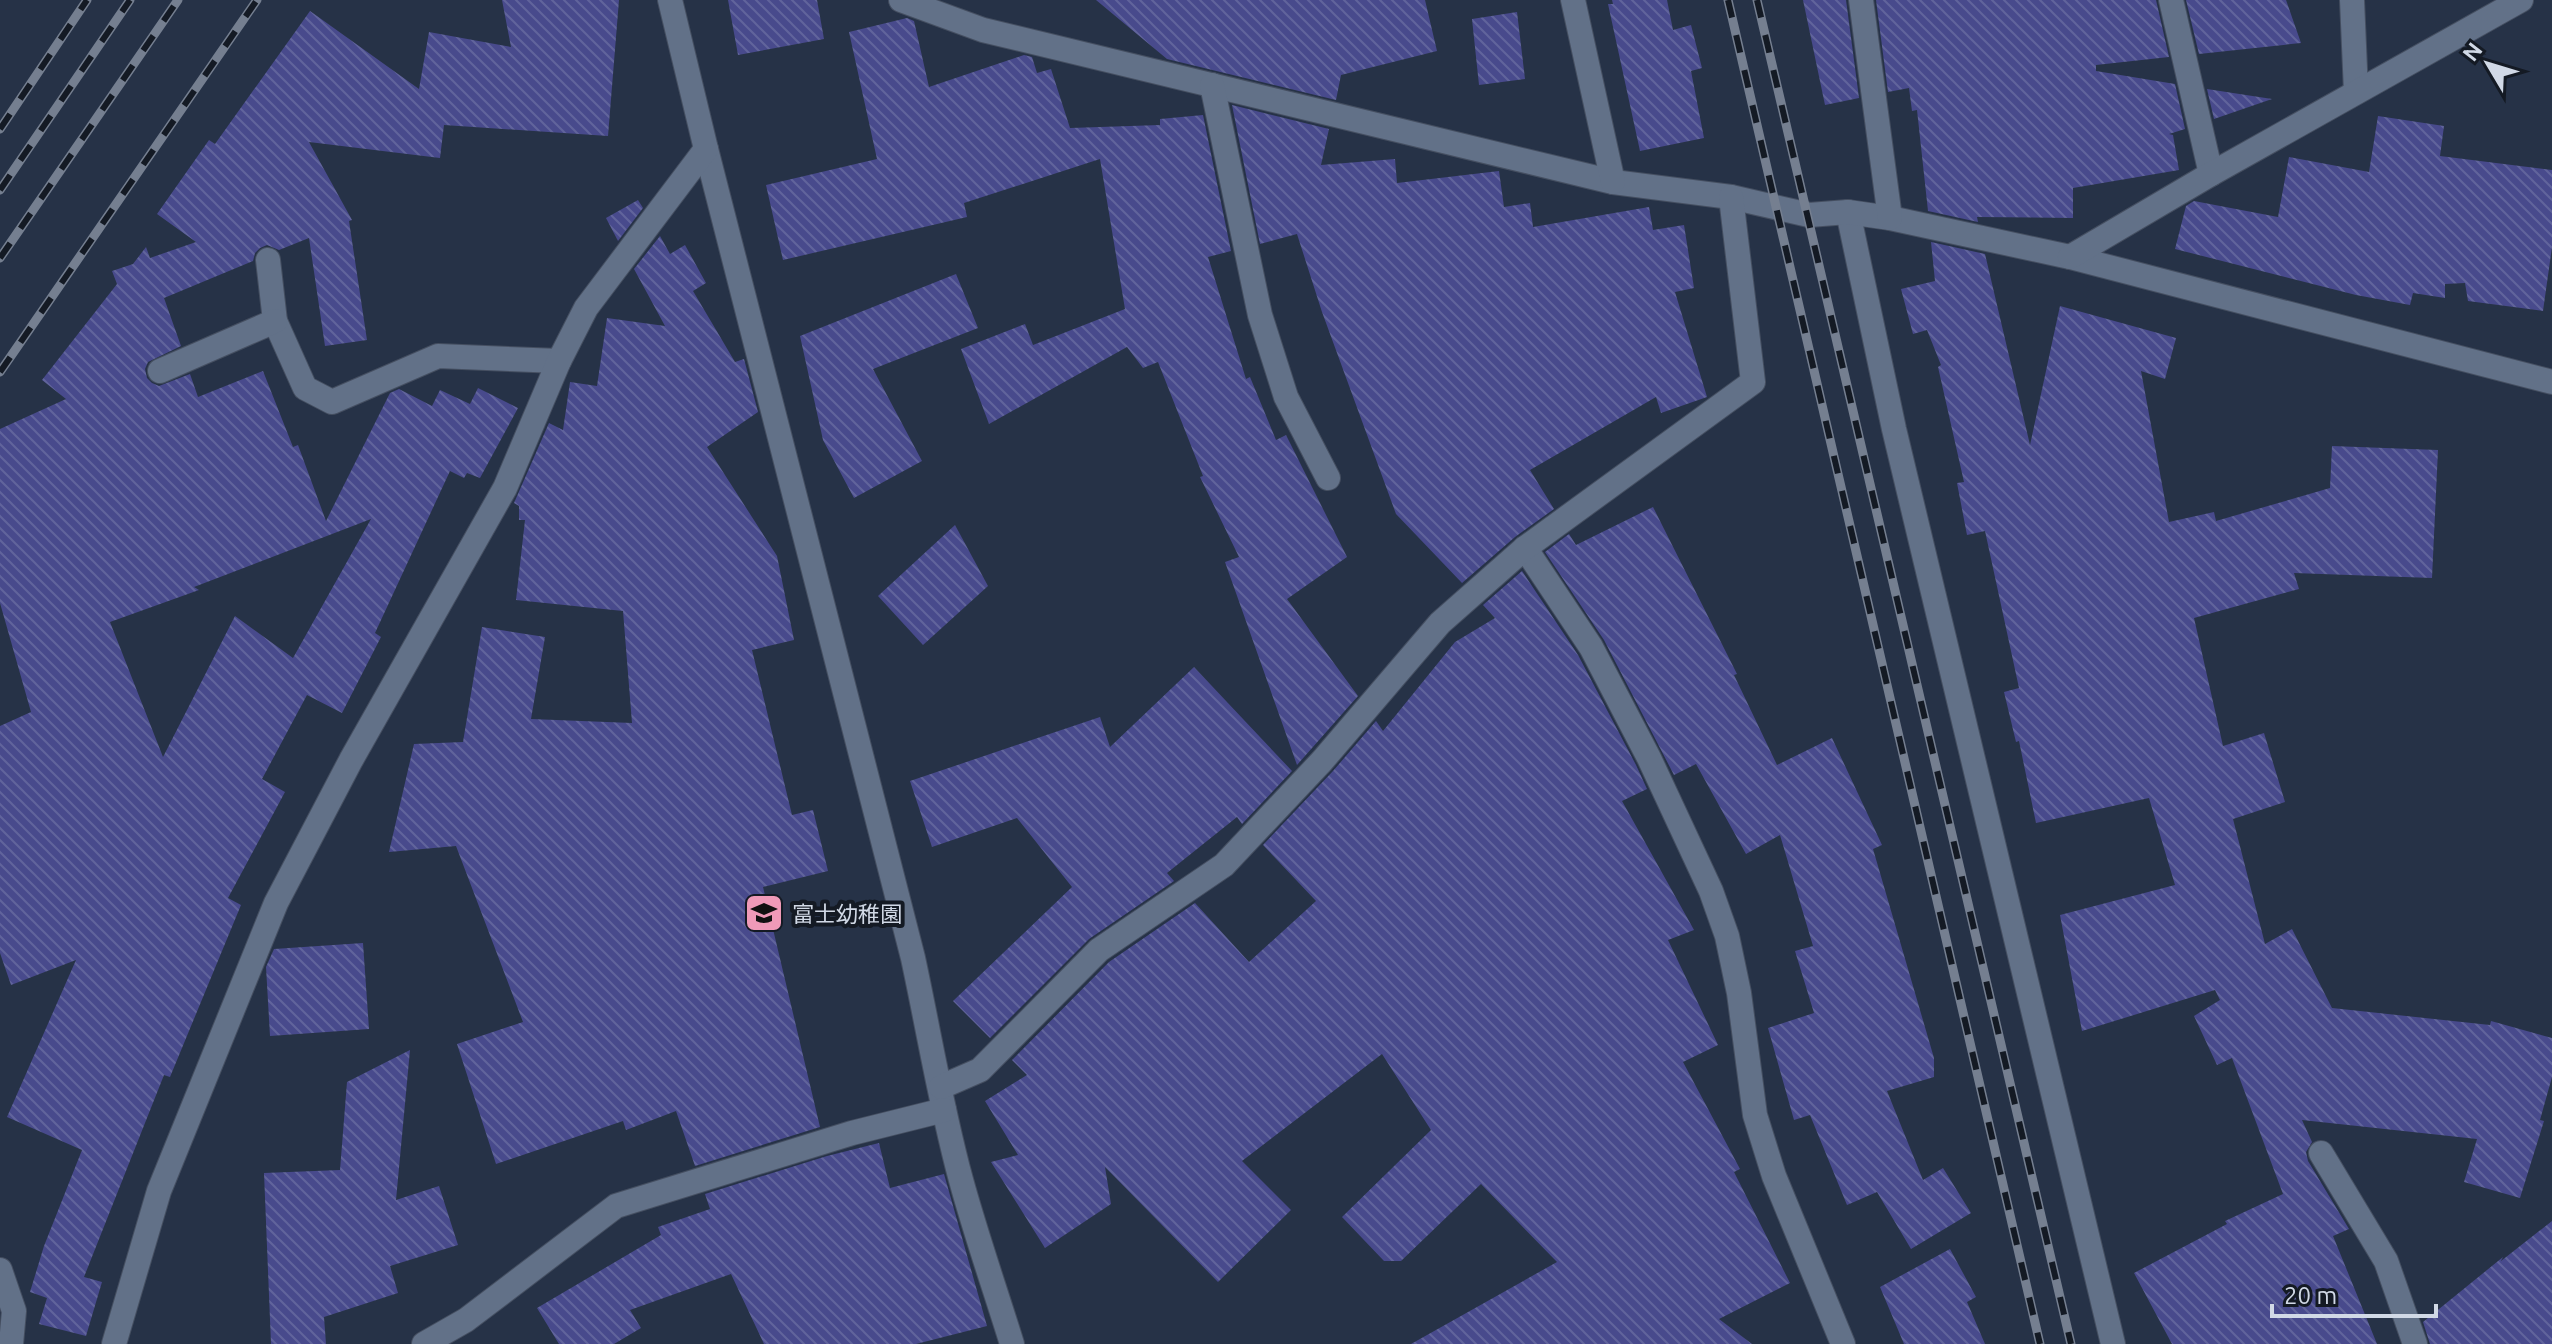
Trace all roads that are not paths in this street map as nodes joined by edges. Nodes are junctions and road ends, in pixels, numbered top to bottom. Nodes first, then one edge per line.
1 (670, 0) edge
2 (901, 0) edge
3 (1573, 0) edge
4 (1861, 0) edge
5 (2171, 0) edge
6 (2352, 0) edge
7 (2521, 0) edge
8 (1212, 85) junction
9 (2356, 92) junction
10 (706, 149) junction
11 (2211, 174) junction
12 (1613, 182) junction
13 (1731, 197) junction
14 (1848, 212) junction
15 (1890, 218) junction
16 (2070, 257) junction
17 (268, 260) dead end
18 (275, 321) junction
19 (559, 361) junction
20 (160, 371) dead end
21 (2552, 382) edge
22 (1328, 478) dead end
23 (1525, 548) junction
24 (942, 1099) junction
25 (2321, 1153) dead end
26 (0, 1270) edge
27 (11, 1344) edge
28 (114, 1344) edge
29 (424, 1344) edge
30 (1012, 1344) edge
31 (1843, 1344) edge
32 (2113, 1344) edge
33 (2415, 1344) edge

1 - 10 street
2 - 8 street
3 - 12 street
4 - 15 street
5 - 11 street
6 - 9 street
7 - 9 street
8 - 12 street
8 - 22 street
9 - 11 street
10 - 19 street
10 - 24 street
11 - 16 street
12 - 13 street
13 - 14 street
13 - 23 street
14 - 15 street
14 - 32 street
15 - 16 street
16 - 21 street
17 - 18 street
18 - 19 street
18 - 20 street
19 - 28 street
23 - 24 street
23 - 31 street
24 - 29 street
24 - 30 street
25 - 33 street
26 - 27 street

